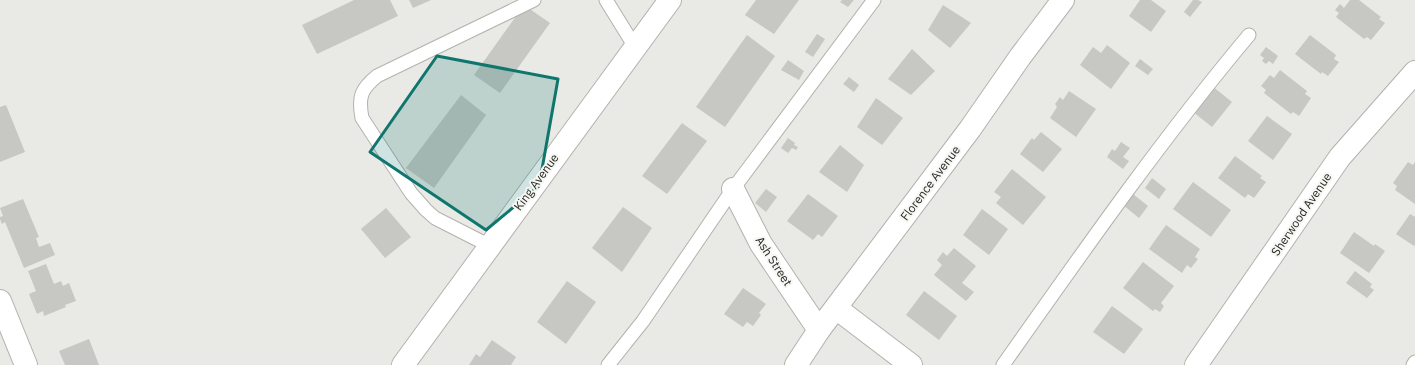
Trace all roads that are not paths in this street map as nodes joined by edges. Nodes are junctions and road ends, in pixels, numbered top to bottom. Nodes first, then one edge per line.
1 (534, 0) edge
2 (606, 0) edge
3 (874, 0) edge
4 (1063, 0) edge
5 (665, 3) edge
6 (1249, 35) dead end
7 (635, 47) junction
8 (1415, 72) edge
9 (733, 189) junction
10 (490, 246) junction
11 (0, 301) edge
12 (836, 308) junction
13 (819, 330) junction
14 (1415, 362) edge
15 (26, 365) edge
16 (403, 365) edge
17 (608, 365) edge
18 (796, 365) edge
19 (911, 365) edge
20 (1003, 365) edge
21 (1196, 365) edge
22 (1413, 365) edge

1 - 10 lane
2 - 7 lane
3 - 9 lane
4 - 12 street, Florence Avenue
5 - 7 street, King Avenue
6 - 20 lane
7 - 10 street, King Avenue
8 - 21 street, Sherwood Avenue
9 - 13 street, Ash Street
9 - 17 lane
10 - 16 street, King Avenue
11 - 15 street
12 - 13 street, Florence Avenue
12 - 19 street
13 - 18 street, Florence Avenue
14 - 22 lane

